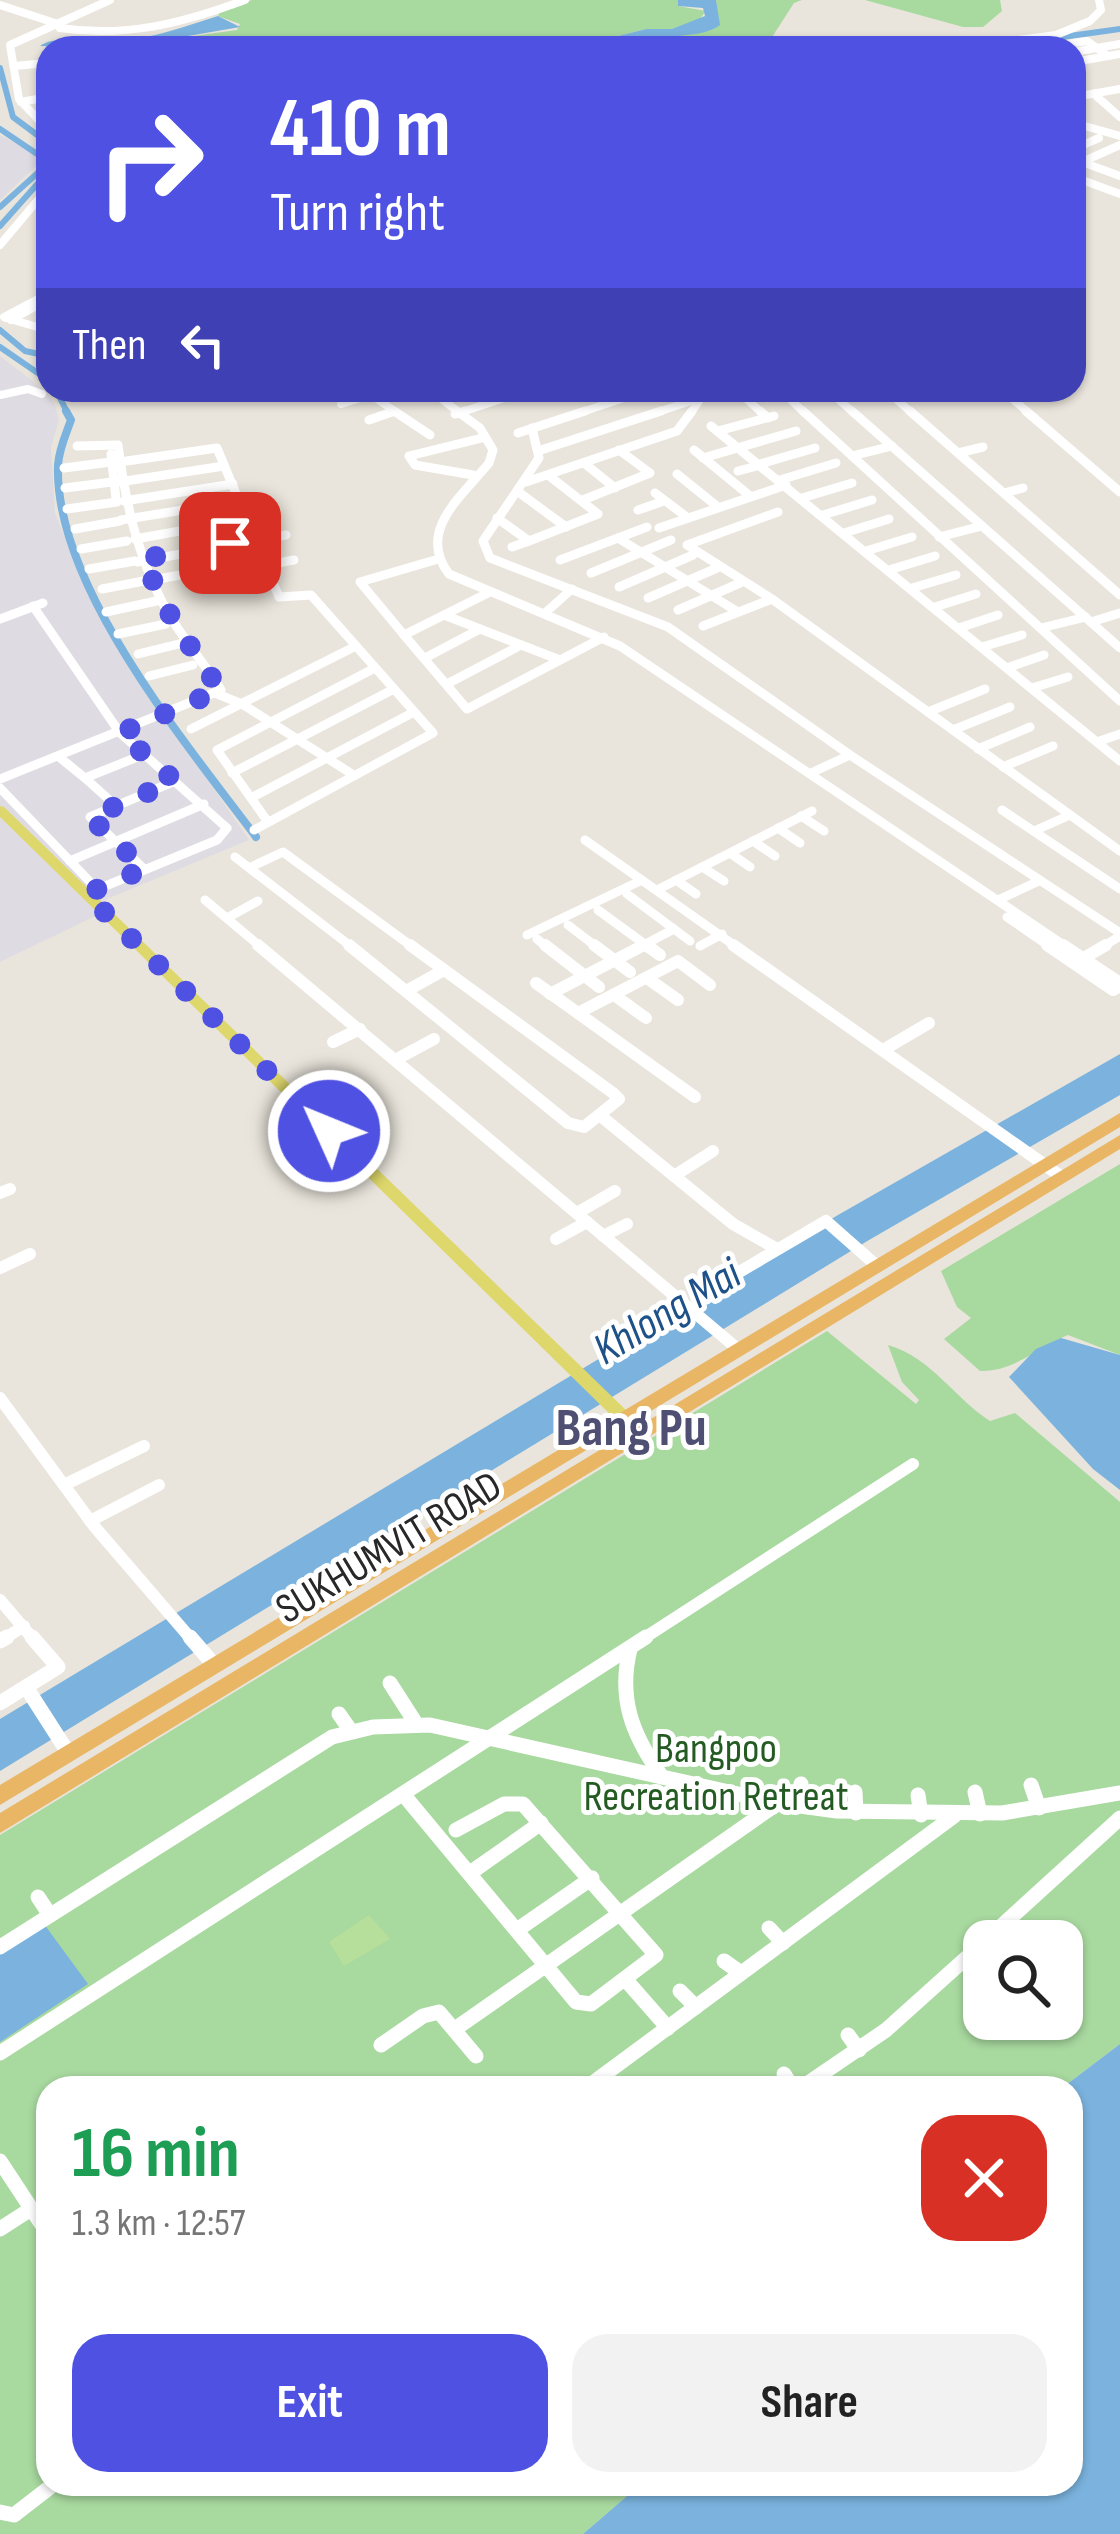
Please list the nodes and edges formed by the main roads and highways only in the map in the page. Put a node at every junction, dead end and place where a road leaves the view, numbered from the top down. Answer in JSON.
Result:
{"nodes":[{"id":1,"x":0,"y":810,"type":"edge"},
{"id":2,"x":1120,"y":1119,"type":"edge"},
{"id":3,"x":1120,"y":1141,"type":"edge"},
{"id":4,"x":1046,"y":1166,"type":"junction"},
{"id":5,"x":618,"y":1413,"type":"junction"},
{"id":6,"x":0,"y":1796,"type":"edge"},
{"id":7,"x":0,"y":1824,"type":"edge"}],
"edges":[{"from":1,"to":5,"type":"main road"},
{"from":2,"to":4,"type":"highway","name":"SUKHUMVIT ROAD"},
{"from":3,"to":4,"type":"highway","name":"SUKHUMVIT ROAD"},
{"from":4,"to":5,"type":"highway","name":"SUKHUMVIT ROAD"},
{"from":4,"to":7,"type":"highway","name":"SUKHUMVIT ROAD"},
{"from":5,"to":6,"type":"highway","name":"SUKHUMVIT ROAD"}]}
